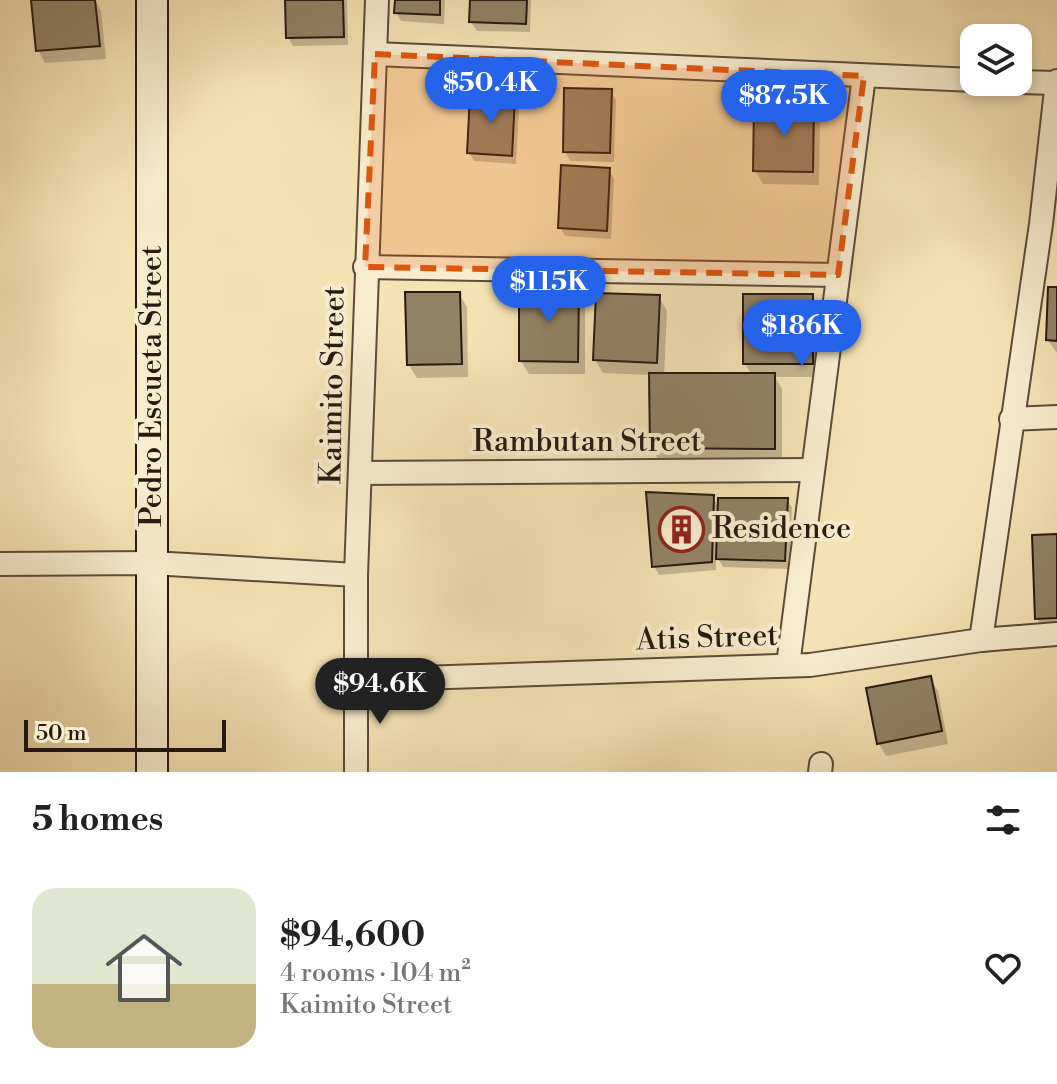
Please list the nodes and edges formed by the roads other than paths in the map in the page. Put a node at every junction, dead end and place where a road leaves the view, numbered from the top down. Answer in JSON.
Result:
{"nodes":[{"id":1,"x":152,"y":0,"type":"edge"},
{"id":2,"x":377,"y":0,"type":"edge"},
{"id":3,"x":375,"y":54,"type":"junction"},
{"id":4,"x":864,"y":76,"type":"junction"},
{"id":5,"x":960,"y":79,"type":"edge"},
{"id":6,"x":1032,"y":82,"type":"edge"},
{"id":7,"x":1057,"y":82,"type":"edge"},
{"id":8,"x":1049,"y":223,"type":"edge"},
{"id":9,"x":365,"y":267,"type":"junction"},
{"id":10,"x":838,"y":275,"type":"junction"},
{"id":11,"x":1057,"y":417,"type":"edge"},
{"id":12,"x":1011,"y":419,"type":"junction"},
{"id":13,"x":811,"y":470,"type":"junction"},
{"id":14,"x":362,"y":473,"type":"junction"},
{"id":15,"x":152,"y":563,"type":"junction"},
{"id":16,"x":0,"y":564,"type":"edge"},
{"id":17,"x":356,"y":575,"type":"junction"},
{"id":18,"x":1057,"y":634,"type":"edge"},
{"id":19,"x":981,"y":640,"type":"junction"},
{"id":20,"x":788,"y":665,"type":"junction"},
{"id":21,"x":358,"y":680,"type":"junction"},
{"id":22,"x":152,"y":772,"type":"edge"},
{"id":23,"x":356,"y":772,"type":"edge"}],
"edges":[{"from":1,"to":15,"type":"street","name":"Pedro Escueta Street"},
{"from":2,"to":3,"type":"street","name":"Kaimito Street"},
{"from":3,"to":4,"type":"street"},
{"from":3,"to":9,"type":"street","name":"Kaimito Street"},
{"from":4,"to":5,"type":"street"},
{"from":4,"to":10,"type":"street"},
{"from":6,"to":7,"type":"street"},
{"from":7,"to":8,"type":"street"},
{"from":8,"to":12,"type":"street"},
{"from":9,"to":10,"type":"street"},
{"from":9,"to":14,"type":"street","name":"Kaimito Street"},
{"from":10,"to":13,"type":"street"},
{"from":11,"to":12,"type":"street"},
{"from":12,"to":19,"type":"street"},
{"from":13,"to":14,"type":"street","name":"Rambutan Street"},
{"from":13,"to":20,"type":"street"},
{"from":14,"to":17,"type":"street","name":"Kaimito Street"},
{"from":15,"to":16,"type":"street"},
{"from":15,"to":17,"type":"street"},
{"from":15,"to":22,"type":"street","name":"Pedro Escueta Street"},
{"from":17,"to":21,"type":"street","name":"Kaimito Street"},
{"from":18,"to":19,"type":"street","name":"Atis Street"},
{"from":19,"to":20,"type":"street","name":"Atis Street"},
{"from":20,"to":21,"type":"street","name":"Atis Street"},
{"from":21,"to":23,"type":"street","name":"Kaimito Street"}]}
